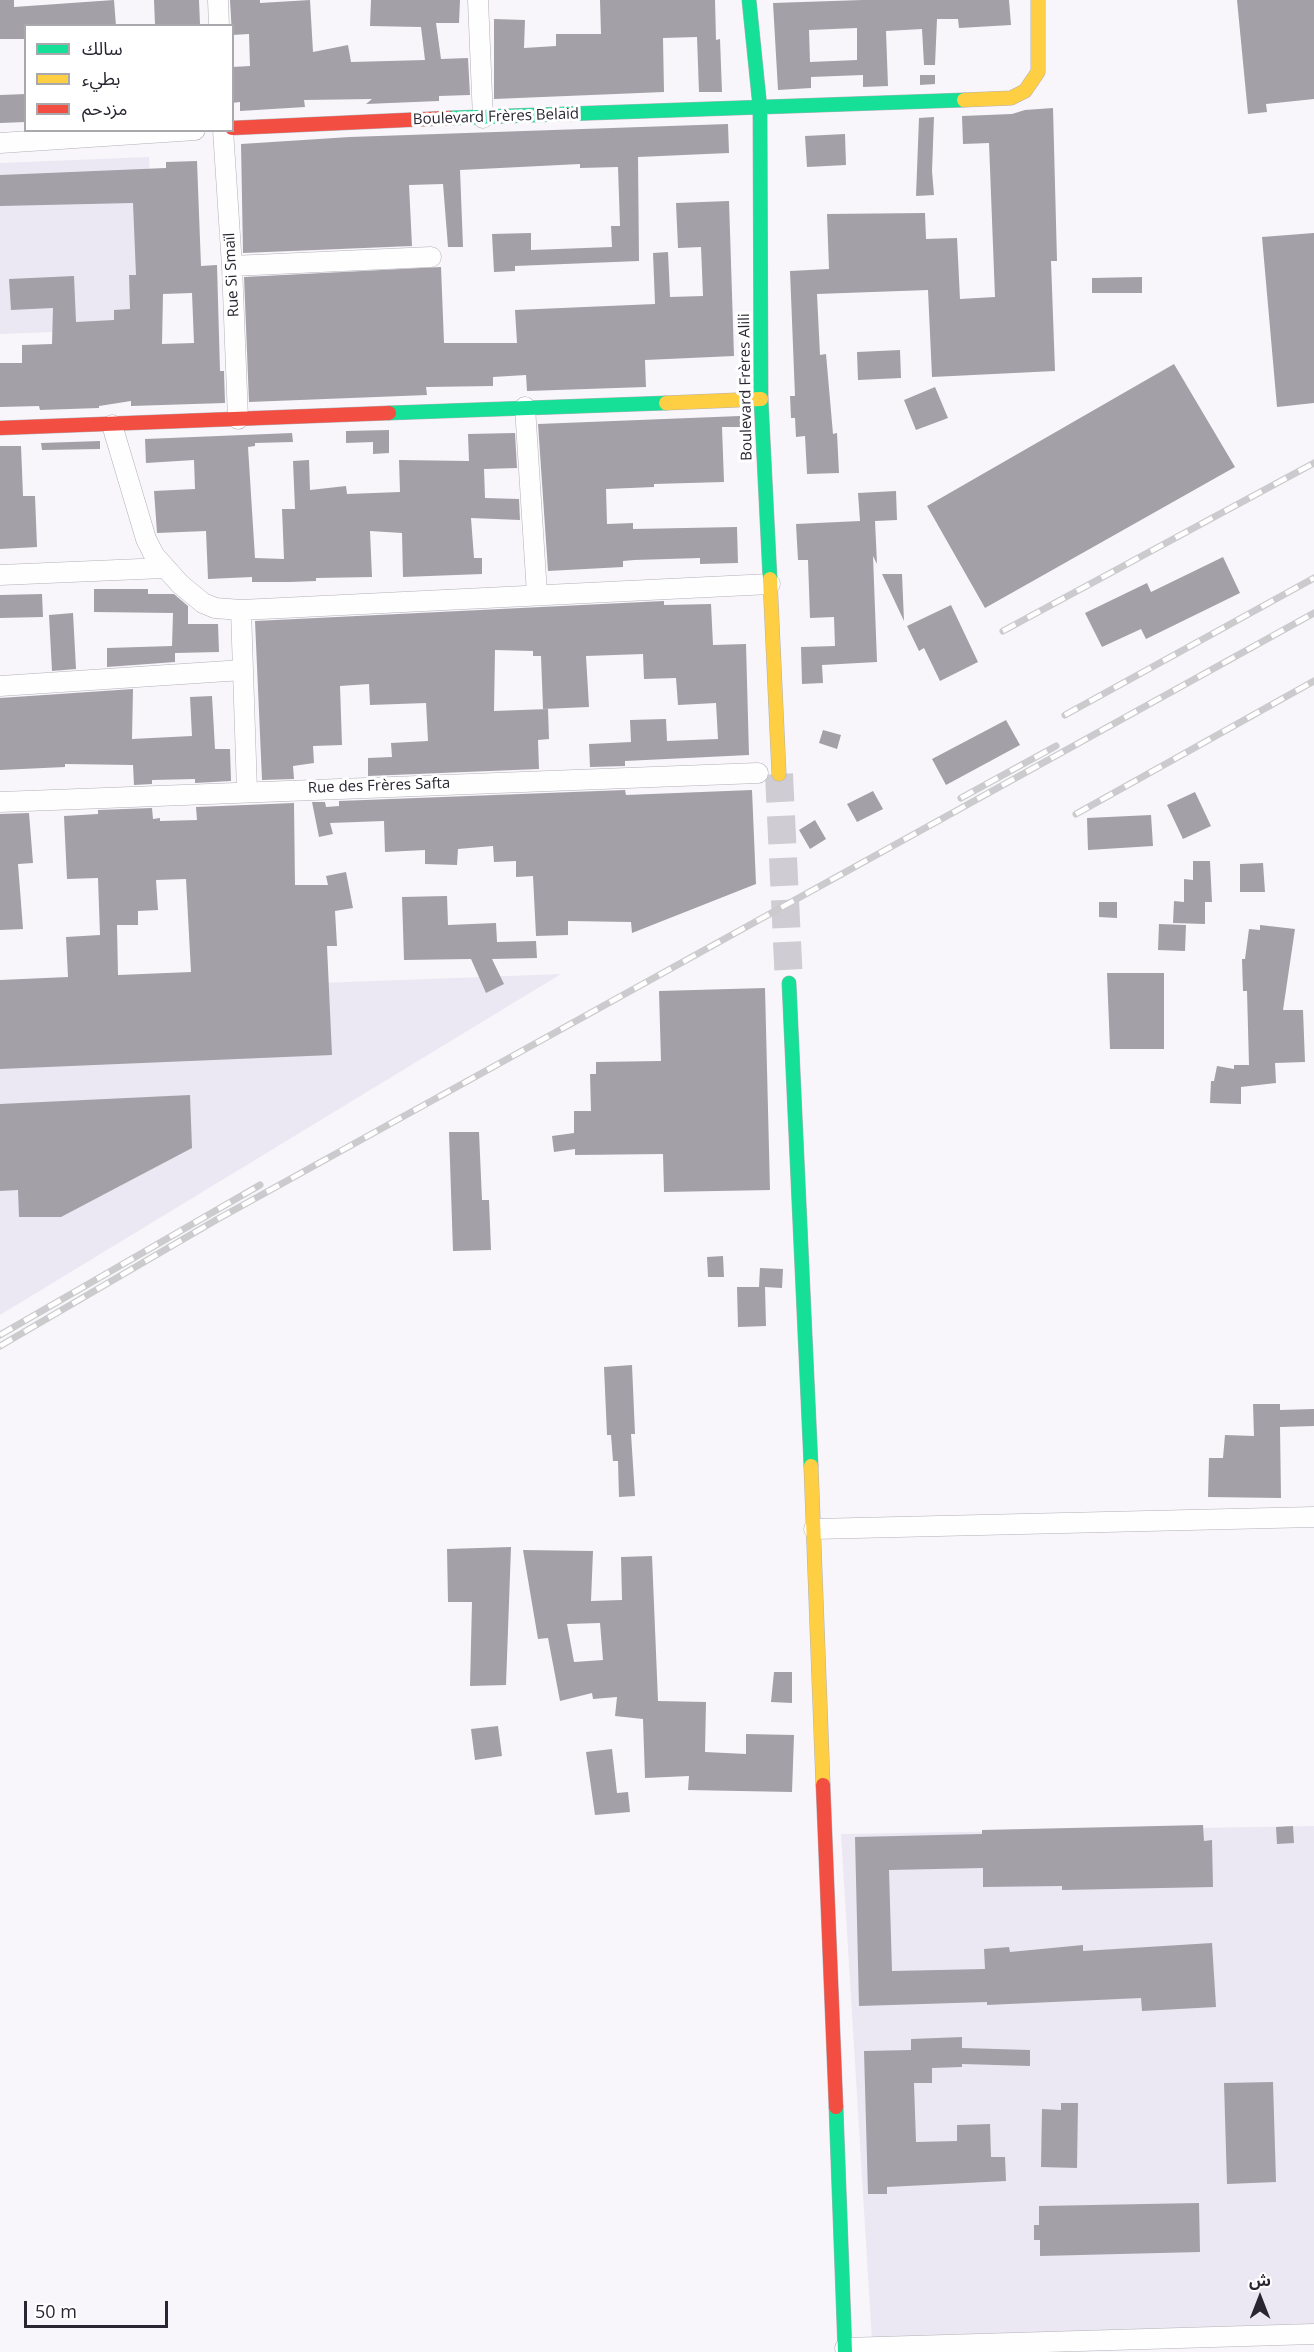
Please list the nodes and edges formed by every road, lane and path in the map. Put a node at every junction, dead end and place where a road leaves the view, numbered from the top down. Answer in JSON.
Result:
{"nodes":[{"id":1,"x":218,"y":0,"type":"edge"},
{"id":2,"x":478,"y":0,"type":"edge"},
{"id":3,"x":749,"y":0,"type":"edge"},
{"id":4,"x":1038,"y":0,"type":"edge"},
{"id":5,"x":219,"y":24,"type":"edge"},
{"id":6,"x":760,"y":108,"type":"junction"},
{"id":7,"x":483,"y":118,"type":"junction"},
{"id":8,"x":234,"y":128,"type":"edge"},
{"id":9,"x":165,"y":132,"type":"edge"},
{"id":10,"x":223,"y":132,"type":"edge"},
{"id":11,"x":0,"y":143,"type":"edge"},
{"id":12,"x":431,"y":257,"type":"dead end"},
{"id":13,"x":232,"y":266,"type":"junction"},
{"id":14,"x":761,"y":399,"type":"junction"},
{"id":15,"x":525,"y":407,"type":"junction"},
{"id":16,"x":238,"y":419,"type":"junction"},
{"id":17,"x":112,"y":425,"type":"junction"},
{"id":18,"x":0,"y":428,"type":"edge"},
{"id":19,"x":164,"y":568,"type":"junction"},
{"id":20,"x":0,"y":574,"type":"edge"},
{"id":21,"x":770,"y":584,"type":"junction"},
{"id":22,"x":537,"y":594,"type":"junction"},
{"id":23,"x":242,"y":610,"type":"junction"},
{"id":24,"x":243,"y":670,"type":"junction"},
{"id":25,"x":0,"y":686,"type":"edge"},
{"id":26,"x":758,"y":773,"type":"dead end"},
{"id":27,"x":779,"y":774,"type":"tunnel mouth"},
{"id":28,"x":247,"y":790,"type":"junction"},
{"id":29,"x":0,"y":802,"type":"edge"},
{"id":30,"x":789,"y":983,"type":"tunnel mouth"},
{"id":31,"x":1314,"y":1517,"type":"edge"},
{"id":32,"x":814,"y":1529,"type":"junction"},
{"id":33,"x":1314,"y":2334,"type":"edge"},
{"id":34,"x":845,"y":2350,"type":"edge"}],
"edges":[{"from":1,"to":5,"type":"street"},
{"from":2,"to":7,"type":"street"},
{"from":3,"to":6,"type":"main road","name":"Boulevard Frères Alili"},
{"from":4,"to":6,"type":"main road","name":"Boulevard Frères Belaid"},
{"from":6,"to":7,"type":"main road","name":"Boulevard Frères Belaid"},
{"from":6,"to":14,"type":"main road","name":"Boulevard Frères Alili"},
{"from":7,"to":8,"type":"main road","name":"Boulevard Frères Belaid"},
{"from":9,"to":11,"type":"street"},
{"from":10,"to":13,"type":"street","name":"Rue Si Smaïl"},
{"from":12,"to":13,"type":"street"},
{"from":13,"to":16,"type":"street","name":"Rue Si Smaïl"},
{"from":14,"to":15,"type":"main road"},
{"from":14,"to":21,"type":"main road","name":"Boulevard Frères Alili"},
{"from":15,"to":16,"type":"main road"},
{"from":15,"to":22,"type":"street"},
{"from":16,"to":17,"type":"main road"},
{"from":17,"to":18,"type":"main road"},
{"from":17,"to":19,"type":"street"},
{"from":19,"to":20,"type":"street"},
{"from":19,"to":23,"type":"street"},
{"from":21,"to":22,"type":"street"},
{"from":21,"to":27,"type":"main road","name":"Boulevard Frères Alili"},
{"from":22,"to":23,"type":"street"},
{"from":23,"to":24,"type":"street"},
{"from":24,"to":25,"type":"street"},
{"from":24,"to":28,"type":"street"},
{"from":26,"to":28,"type":"street","name":"Rue des Frères Safta"},
{"from":28,"to":29,"type":"street","name":"Rue des Frères Safta"},
{"from":30,"to":32,"type":"main road"},
{"from":31,"to":32,"type":"street"},
{"from":32,"to":34,"type":"main road"},
{"from":33,"to":34,"type":"street"}]}
